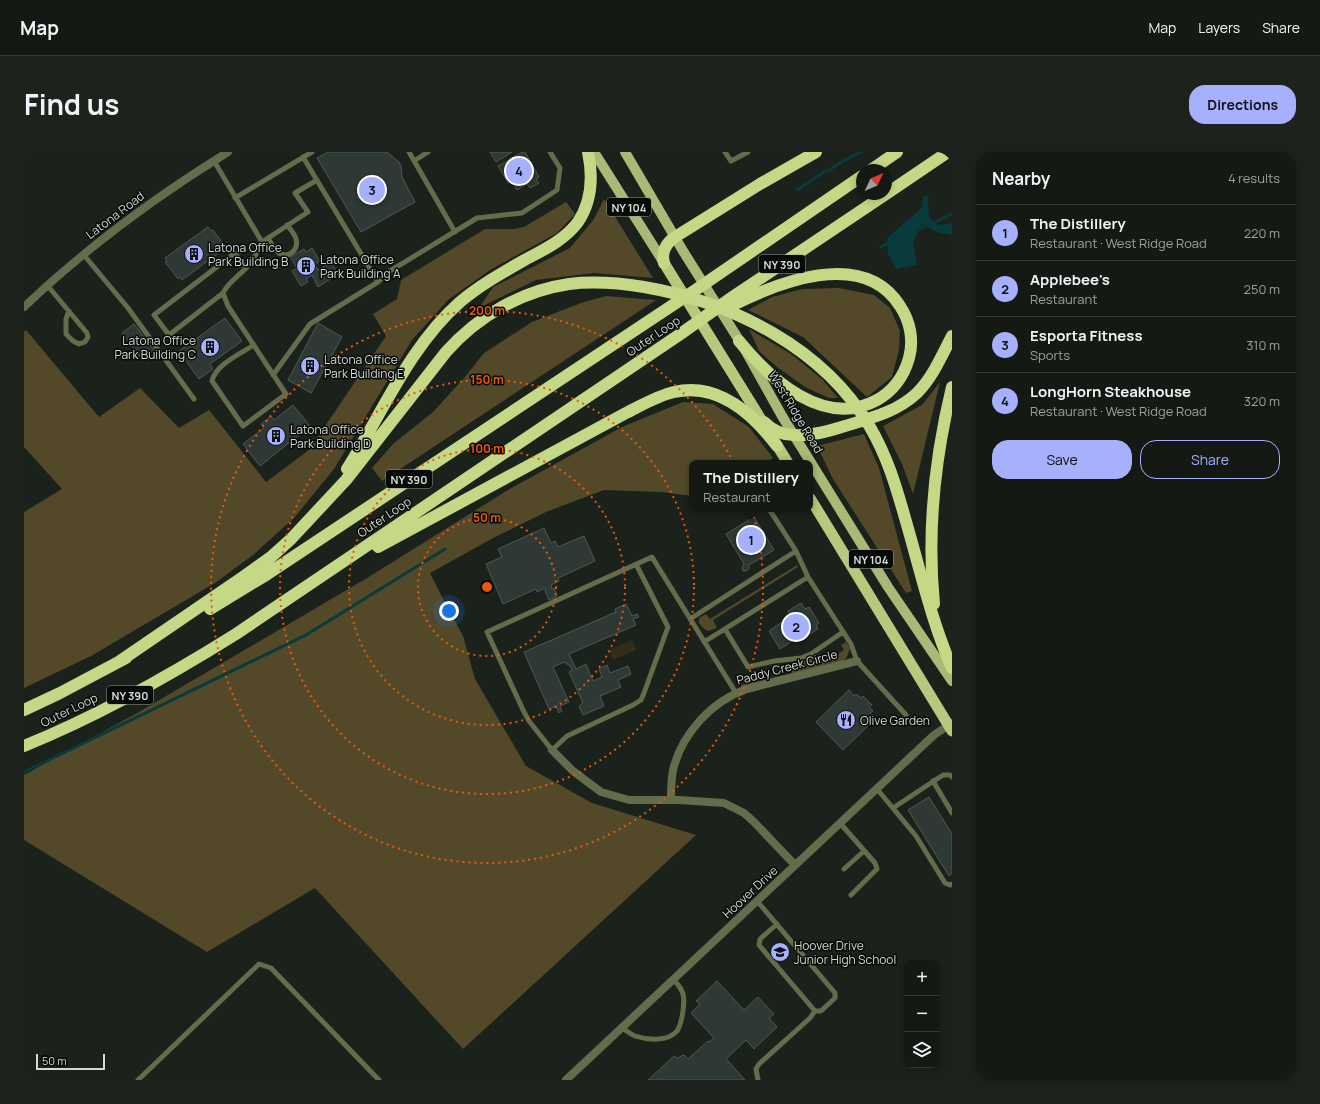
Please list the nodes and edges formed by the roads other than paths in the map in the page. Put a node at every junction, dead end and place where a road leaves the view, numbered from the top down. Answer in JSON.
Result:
{"nodes":[{"id":1,"x":228,"y":152,"type":"edge"},
{"id":2,"x":312,"y":152,"type":"edge"},
{"id":3,"x":409,"y":152,"type":"edge"},
{"id":4,"x":428,"y":152,"type":"edge"},
{"id":5,"x":550,"y":152,"type":"edge"},
{"id":6,"x":588,"y":152,"type":"edge"},
{"id":7,"x":594,"y":152,"type":"edge"},
{"id":8,"x":626,"y":152,"type":"edge"},
{"id":9,"x":725,"y":152,"type":"edge"},
{"id":10,"x":748,"y":152,"type":"edge"},
{"id":11,"x":816,"y":152,"type":"edge"},
{"id":12,"x":897,"y":152,"type":"edge"},
{"id":13,"x":948,"y":152,"type":"edge"},
{"id":14,"x":303,"y":158,"type":"junction"},
{"id":15,"x":414,"y":160,"type":"junction"},
{"id":16,"x":214,"y":161,"type":"junction"},
{"id":17,"x":880,"y":164,"type":"edge"},
{"id":18,"x":317,"y":180,"type":"junction"},
{"id":19,"x":856,"y":180,"type":"edge"},
{"id":20,"x":892,"y":190,"type":"edge"},
{"id":21,"x":235,"y":198,"type":"junction"},
{"id":22,"x":877,"y":200,"type":"edge"},
{"id":23,"x":287,"y":225,"type":"junction"},
{"id":24,"x":455,"y":232,"type":"junction"},
{"id":25,"x":675,"y":237,"type":"junction"},
{"id":26,"x":268,"y":238,"type":"junction"},
{"id":27,"x":262,"y":242,"type":"junction"},
{"id":28,"x":83,"y":254,"type":"junction"},
{"id":29,"x":664,"y":263,"type":"junction"},
{"id":30,"x":246,"y":268,"type":"junction"},
{"id":31,"x":378,"y":282,"type":"junction"},
{"id":32,"x":47,"y":285,"type":"junction"},
{"id":33,"x":223,"y":293,"type":"junction"},
{"id":34,"x":24,"y":307,"type":"edge"},
{"id":35,"x":69,"y":311,"type":"junction"},
{"id":36,"x":679,"y":335,"type":"junction"},
{"id":37,"x":952,"y":336,"type":"edge"},
{"id":38,"x":739,"y":341,"type":"junction"},
{"id":39,"x":254,"y":345,"type":"junction"},
{"id":40,"x":273,"y":375,"type":"junction"},
{"id":41,"x":952,"y":387,"type":"edge"},
{"id":42,"x":194,"y":399,"type":"dead end"},
{"id":43,"x":761,"y":420,"type":"junction"},
{"id":44,"x":794,"y":435,"type":"junction"},
{"id":45,"x":778,"y":446,"type":"junction"},
{"id":46,"x":786,"y":460,"type":"edge"},
{"id":47,"x":809,"y":460,"type":"edge"},
{"id":48,"x":813,"y":466,"type":"edge"},
{"id":49,"x":813,"y":503,"type":"edge"},
{"id":50,"x":771,"y":512,"type":"edge"},
{"id":51,"x":311,"y":518,"type":"junction"},
{"id":52,"x":796,"y":551,"type":"junction"},
{"id":53,"x":636,"y":564,"type":"junction"},
{"id":54,"x":808,"y":577,"type":"junction"},
{"id":55,"x":305,"y":588,"type":"junction"},
{"id":56,"x":690,"y":619,"type":"junction"},
{"id":57,"x":725,"y":629,"type":"junction"},
{"id":58,"x":843,"y":632,"type":"junction"},
{"id":59,"x":704,"y":642,"type":"junction"},
{"id":60,"x":942,"y":644,"type":"junction"},
{"id":61,"x":120,"y":661,"type":"junction"},
{"id":62,"x":857,"y":661,"type":"junction"},
{"id":63,"x":952,"y":668,"type":"edge"},
{"id":64,"x":952,"y":681,"type":"edge"},
{"id":65,"x":736,"y":693,"type":"junction"},
{"id":66,"x":24,"y":710,"type":"edge"},
{"id":67,"x":906,"y":715,"type":"dead end"},
{"id":68,"x":951,"y":726,"type":"edge"},
{"id":69,"x":24,"y":746,"type":"edge"},
{"id":70,"x":552,"y":750,"type":"junction"},
{"id":71,"x":952,"y":777,"type":"edge"},
{"id":72,"x":933,"y":782,"type":"junction"},
{"id":73,"x":877,"y":789,"type":"junction"},
{"id":74,"x":671,"y":800,"type":"junction"},
{"id":75,"x":893,"y":808,"type":"junction"},
{"id":76,"x":952,"y":813,"type":"edge"},
{"id":77,"x":840,"y":823,"type":"junction"},
{"id":78,"x":864,"y":851,"type":"junction"},
{"id":79,"x":795,"y":865,"type":"junction"},
{"id":80,"x":844,"y":869,"type":"dead end"},
{"id":81,"x":952,"y":884,"type":"edge"},
{"id":82,"x":851,"y":895,"type":"dead end"},
{"id":83,"x":758,"y":901,"type":"junction"},
{"id":84,"x":777,"y":924,"type":"junction"},
{"id":85,"x":674,"y":980,"type":"junction"},
{"id":86,"x":815,"y":1011,"type":"junction"},
{"id":87,"x":622,"y":1028,"type":"junction"},
{"id":88,"x":138,"y":1080,"type":"edge"},
{"id":89,"x":379,"y":1080,"type":"edge"},
{"id":90,"x":566,"y":1080,"type":"edge"},
{"id":91,"x":758,"y":1080,"type":"edge"}],
"edges":[{"from":1,"to":16,"type":"street","name":"Latona Road"},
{"from":2,"to":14,"type":"lane"},
{"from":3,"to":15,"type":"lane"},
{"from":4,"to":15,"type":"lane"},
{"from":5,"to":24,"type":"lane"},
{"from":6,"to":51,"type":"highway"},
{"from":7,"to":29,"type":"main road","number":"NY 104"},
{"from":8,"to":25,"type":"main road","name":"West Ridge Road","number":"NY 104"},
{"from":9,"to":10,"type":"lane"},
{"from":11,"to":25,"type":"highway"},
{"from":12,"to":17,"type":"highway"},
{"from":13,"to":20,"type":"highway","name":"Outer Loop","number":"NY 390"},
{"from":14,"to":18,"type":"lane"},
{"from":14,"to":21,"type":"lane"},
{"from":15,"to":24,"type":"lane"},
{"from":16,"to":21,"type":"lane"},
{"from":16,"to":28,"type":"street","name":"Latona Road"},
{"from":18,"to":23,"type":"lane"},
{"from":18,"to":31,"type":"lane"},
{"from":19,"to":61,"type":"highway","name":"Outer Loop","number":"NY 390"},
{"from":21,"to":27,"type":"lane"},
{"from":22,"to":36,"type":"highway","name":"Outer Loop","number":"NY 390"},
{"from":23,"to":26,"type":"lane"},
{"from":23,"to":26,"type":"lane"},
{"from":24,"to":31,"type":"lane"},
{"from":25,"to":29,"type":"highway"},
{"from":25,"to":38,"type":"main road","name":"West Ridge Road","number":"NY 104"},
{"from":26,"to":27,"type":"lane"},
{"from":27,"to":30,"type":"lane"},
{"from":28,"to":32,"type":"street","name":"Latona Road"},
{"from":28,"to":42,"type":"lane"},
{"from":29,"to":43,"type":"highway","number":"NY 104"},
{"from":30,"to":33,"type":"lane"},
{"from":30,"to":33,"type":"lane"},
{"from":31,"to":40,"type":"lane"},
{"from":32,"to":34,"type":"street","name":"Latona Road"},
{"from":32,"to":35,"type":"lane"},
{"from":33,"to":39,"type":"lane"},
{"from":35,"to":35,"type":"lane"},
{"from":36,"to":38,"type":"highway"},
{"from":36,"to":55,"type":"highway","name":"Outer Loop","number":"NY 390"},
{"from":37,"to":44,"type":"highway"},
{"from":38,"to":44,"type":"main road","name":"West Ridge Road","number":"NY 104"},
{"from":39,"to":40,"type":"lane"},
{"from":39,"to":40,"type":"lane"},
{"from":41,"to":60,"type":"highway"},
{"from":43,"to":44,"type":"highway"},
{"from":43,"to":45,"type":"highway","number":"NY 104"},
{"from":44,"to":47,"type":"main road","name":"West Ridge Road","number":"NY 104"},
{"from":45,"to":46,"type":"highway","number":"NY 104"},
{"from":45,"to":55,"type":"highway"},
{"from":48,"to":64,"type":"main road","name":"West Ridge Road","number":"NY 104"},
{"from":49,"to":68,"type":"highway","number":"NY 104"},
{"from":50,"to":52,"type":"lane"},
{"from":51,"to":60,"type":"highway"},
{"from":51,"to":61,"type":"highway"},
{"from":52,"to":54,"type":"lane"},
{"from":52,"to":56,"type":"lane"},
{"from":53,"to":56,"type":"lane"},
{"from":53,"to":70,"type":"lane"},
{"from":53,"to":70,"type":"lane"},
{"from":54,"to":57,"type":"lane"},
{"from":54,"to":58,"type":"lane"},
{"from":55,"to":69,"type":"highway","name":"Outer Loop","number":"NY 390"},
{"from":56,"to":59,"type":"lane"},
{"from":57,"to":58,"type":"lane"},
{"from":57,"to":59,"type":"lane"},
{"from":58,"to":62,"type":"lane"},
{"from":59,"to":65,"type":"lane"},
{"from":60,"to":63,"type":"highway"},
{"from":61,"to":66,"type":"highway","name":"Outer Loop","number":"NY 390"},
{"from":62,"to":65,"type":"street","name":"Paddy Creek Circle"},
{"from":62,"to":67,"type":"lane"},
{"from":65,"to":74,"type":"street","name":"Paddy Creek Circle"},
{"from":68,"to":73,"type":"street","name":"Hoover Drive"},
{"from":70,"to":74,"type":"street"},
{"from":71,"to":72,"type":"lane"},
{"from":72,"to":75,"type":"lane"},
{"from":72,"to":76,"type":"lane"},
{"from":73,"to":75,"type":"lane"},
{"from":73,"to":77,"type":"street","name":"Hoover Drive"},
{"from":74,"to":79,"type":"street"},
{"from":75,"to":81,"type":"lane"},
{"from":77,"to":78,"type":"lane"},
{"from":77,"to":79,"type":"street","name":"Hoover Drive"},
{"from":78,"to":80,"type":"lane"},
{"from":78,"to":82,"type":"lane"},
{"from":79,"to":83,"type":"street","name":"Hoover Drive"},
{"from":83,"to":84,"type":"lane"},
{"from":83,"to":85,"type":"street","name":"Hoover Drive"},
{"from":84,"to":86,"type":"lane"},
{"from":84,"to":86,"type":"lane"},
{"from":85,"to":87,"type":"street","name":"Hoover Drive"},
{"from":85,"to":87,"type":"lane"},
{"from":86,"to":91,"type":"lane"},
{"from":87,"to":90,"type":"street","name":"Hoover Drive"},
{"from":88,"to":89,"type":"lane"}]}
